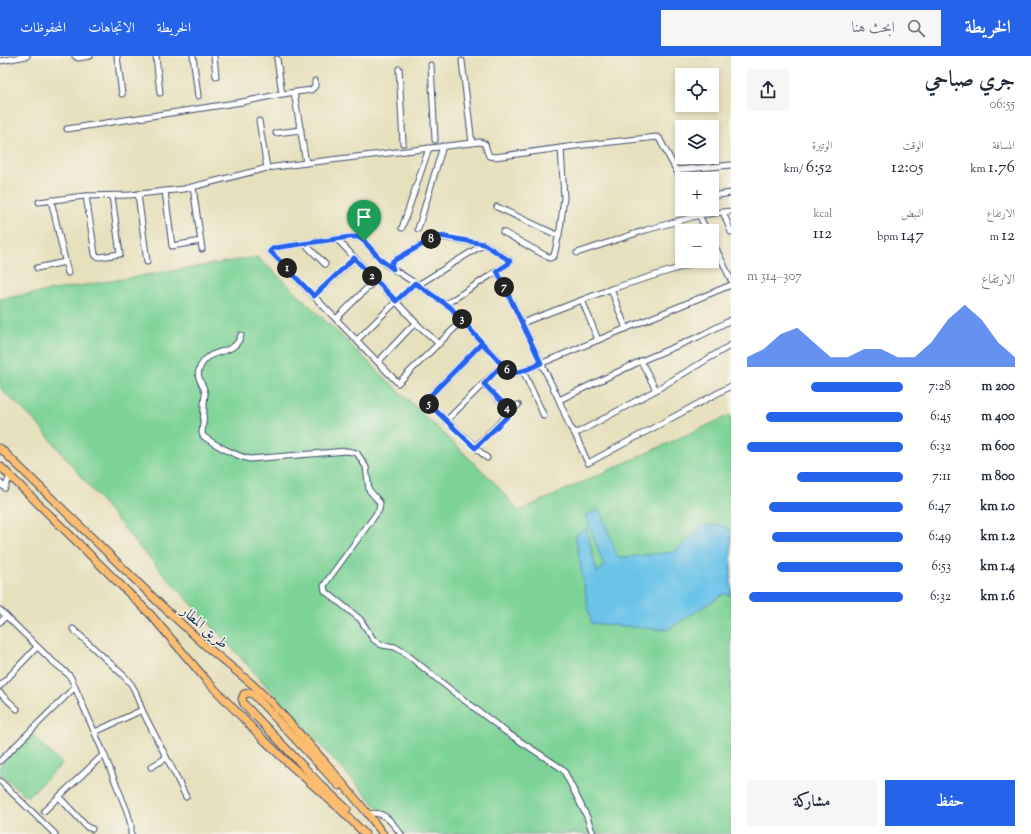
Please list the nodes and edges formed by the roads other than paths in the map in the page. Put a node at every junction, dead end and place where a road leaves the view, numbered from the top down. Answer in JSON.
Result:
{"nodes":[{"id":1,"x":27,"y":56,"type":"edge"},
{"id":2,"x":75,"y":56,"type":"edge"},
{"id":3,"x":90,"y":56,"type":"edge"},
{"id":4,"x":117,"y":56,"type":"edge"},
{"id":5,"x":156,"y":56,"type":"edge"},
{"id":6,"x":193,"y":56,"type":"edge"},
{"id":7,"x":214,"y":56,"type":"edge"},
{"id":8,"x":277,"y":59,"type":"dead end"},
{"id":9,"x":0,"y":60,"type":"edge"},
{"id":10,"x":462,"y":61,"type":"dead end"},
{"id":11,"x":431,"y":65,"type":"dead end"},
{"id":12,"x":399,"y":69,"type":"dead end"},
{"id":13,"x":216,"y":76,"type":"dead end"},
{"id":14,"x":315,"y":81,"type":"dead end"},
{"id":15,"x":294,"y":92,"type":"junction"},
{"id":16,"x":160,"y":93,"type":"dead end"},
{"id":17,"x":122,"y":94,"type":"dead end"},
{"id":18,"x":282,"y":94,"type":"junction"},
{"id":19,"x":198,"y":96,"type":"dead end"},
{"id":20,"x":259,"y":121,"type":"dead end"},
{"id":21,"x":67,"y":129,"type":"dead end"},
{"id":22,"x":300,"y":130,"type":"junction"},
{"id":23,"x":276,"y":134,"type":"dead end"},
{"id":24,"x":435,"y":140,"type":"dead end"},
{"id":25,"x":403,"y":143,"type":"dead end"},
{"id":26,"x":472,"y":143,"type":"junction"},
{"id":27,"x":443,"y":146,"type":"junction"},
{"id":28,"x":429,"y":148,"type":"junction"},
{"id":29,"x":561,"y":148,"type":"junction"},
{"id":30,"x":306,"y":163,"type":"junction"},
{"id":31,"x":731,"y":165,"type":"edge"},
{"id":32,"x":267,"y":168,"type":"junction"},
{"id":33,"x":676,"y":170,"type":"joint"},
{"id":34,"x":193,"y":187,"type":"junction"},
{"id":35,"x":165,"y":191,"type":"junction"},
{"id":36,"x":138,"y":194,"type":"junction"},
{"id":37,"x":731,"y":194,"type":"edge"},
{"id":38,"x":719,"y":195,"type":"edge"},
{"id":39,"x":86,"y":196,"type":"junction"},
{"id":40,"x":112,"y":196,"type":"junction"},
{"id":41,"x":51,"y":200,"type":"junction"},
{"id":42,"x":38,"y":202,"type":"dead end"},
{"id":43,"x":498,"y":207,"type":"dead end"},
{"id":44,"x":731,"y":211,"type":"edge"},
{"id":45,"x":723,"y":212,"type":"junction"},
{"id":46,"x":719,"y":213,"type":"edge"},
{"id":47,"x":696,"y":216,"type":"edge"},
{"id":48,"x":402,"y":228,"type":"dead end"},
{"id":49,"x":418,"y":229,"type":"dead end"},
{"id":50,"x":503,"y":232,"type":"dead end"},
{"id":51,"x":731,"y":232,"type":"edge"},
{"id":52,"x":559,"y":236,"type":"junction"},
{"id":53,"x":337,"y":239,"type":"junction"},
{"id":54,"x":201,"y":242,"type":"junction"},
{"id":55,"x":305,"y":244,"type":"junction"},
{"id":56,"x":484,"y":244,"type":"junction"},
{"id":57,"x":202,"y":249,"type":"dead end"},
{"id":58,"x":577,"y":253,"type":"dead end"},
{"id":59,"x":719,"y":255,"type":"edge"},
{"id":60,"x":354,"y":258,"type":"junction"},
{"id":61,"x":65,"y":262,"type":"junction"},
{"id":62,"x":148,"y":262,"type":"dead end"},
{"id":63,"x":325,"y":264,"type":"dead end"},
{"id":64,"x":38,"y":268,"type":"dead end"},
{"id":65,"x":678,"y":268,"type":"edge"},
{"id":66,"x":393,"y":269,"type":"junction"},
{"id":67,"x":497,"y":271,"type":"junction"},
{"id":68,"x":68,"y":273,"type":"dead end"},
{"id":69,"x":375,"y":280,"type":"junction"},
{"id":70,"x":731,"y":280,"type":"edge"},
{"id":71,"x":416,"y":284,"type":"junction"},
{"id":72,"x":731,"y":285,"type":"edge"},
{"id":73,"x":611,"y":289,"type":"junction"},
{"id":74,"x":314,"y":296,"type":"junction"},
{"id":75,"x":582,"y":300,"type":"junction"},
{"id":76,"x":396,"y":301,"type":"junction"},
{"id":77,"x":446,"y":304,"type":"junction"},
{"id":78,"x":336,"y":319,"type":"junction"},
{"id":79,"x":463,"y":320,"type":"junction"},
{"id":80,"x":731,"y":320,"type":"edge"},
{"id":81,"x":522,"y":322,"type":"junction"},
{"id":82,"x":418,"y":325,"type":"junction"},
{"id":83,"x":626,"y":329,"type":"junction"},
{"id":84,"x":241,"y":335,"type":"dead end"},
{"id":85,"x":357,"y":340,"type":"junction"},
{"id":86,"x":598,"y":340,"type":"junction"},
{"id":87,"x":482,"y":343,"type":"junction"},
{"id":88,"x":439,"y":344,"type":"junction"},
{"id":89,"x":731,"y":345,"type":"edge"},
{"id":90,"x":641,"y":361,"type":"junction"},
{"id":91,"x":378,"y":362,"type":"junction"},
{"id":92,"x":541,"y":363,"type":"junction"},
{"id":93,"x":502,"y":365,"type":"junction"},
{"id":94,"x":523,"y":371,"type":"junction"},
{"id":95,"x":484,"y":384,"type":"junction"},
{"id":96,"x":731,"y":386,"type":"edge"},
{"id":97,"x":656,"y":390,"type":"junction"},
{"id":98,"x":558,"y":400,"type":"junction"},
{"id":99,"x":518,"y":405,"type":"dead end"},
{"id":100,"x":512,"y":412,"type":"junction"},
{"id":101,"x":544,"y":416,"type":"dead end"},
{"id":102,"x":446,"y":421,"type":"junction"},
{"id":103,"x":574,"y":432,"type":"junction"},
{"id":104,"x":0,"y":448,"type":"edge"},
{"id":105,"x":475,"y":448,"type":"junction"},
{"id":106,"x":487,"y":458,"type":"dead end"},
{"id":107,"x":0,"y":466,"type":"edge"},
{"id":108,"x":10,"y":476,"type":"junction"},
{"id":109,"x":0,"y":483,"type":"edge"},
{"id":110,"x":0,"y":610,"type":"edge"},
{"id":111,"x":6,"y":616,"type":"junction"},
{"id":112,"x":0,"y":622,"type":"edge"},
{"id":113,"x":73,"y":628,"type":"dead end"},
{"id":114,"x":37,"y":647,"type":"junction"},
{"id":115,"x":0,"y":686,"type":"edge"},
{"id":116,"x":75,"y":687,"type":"junction"},
{"id":117,"x":0,"y":693,"type":"edge"},
{"id":118,"x":17,"y":709,"type":"dead end"},
{"id":119,"x":142,"y":710,"type":"junction"},
{"id":120,"x":95,"y":732,"type":"junction"},
{"id":121,"x":104,"y":754,"type":"junction"},
{"id":122,"x":166,"y":758,"type":"junction"},
{"id":123,"x":0,"y":761,"type":"edge"},
{"id":124,"x":151,"y":768,"type":"dead end"},
{"id":125,"x":0,"y":782,"type":"edge"},
{"id":126,"x":59,"y":797,"type":"junction"},
{"id":127,"x":186,"y":797,"type":"dead end"},
{"id":128,"x":44,"y":812,"type":"dead end"},
{"id":129,"x":368,"y":814,"type":"junction"},
{"id":130,"x":92,"y":829,"type":"dead end"},
{"id":131,"x":55,"y":834,"type":"edge"},
{"id":132,"x":131,"y":834,"type":"edge"},
{"id":133,"x":365,"y":834,"type":"edge"},
{"id":134,"x":368,"y":834,"type":"edge"},
{"id":135,"x":383,"y":834,"type":"edge"},
{"id":136,"x":401,"y":834,"type":"edge"},
{"id":137,"x":592,"y":834,"type":"edge"}],
"edges":[{"from":1,"to":9,"type":"street"},
{"from":2,"to":3,"type":"street"},
{"from":4,"to":17,"type":"street"},
{"from":5,"to":16,"type":"street"},
{"from":6,"to":19,"type":"street"},
{"from":7,"to":13,"type":"street"},
{"from":8,"to":18,"type":"street"},
{"from":10,"to":26,"type":"street"},
{"from":11,"to":24,"type":"street"},
{"from":12,"to":25,"type":"street"},
{"from":14,"to":15,"type":"street"},
{"from":15,"to":18,"type":"street"},
{"from":15,"to":22,"type":"street"},
{"from":18,"to":21,"type":"street"},
{"from":20,"to":32,"type":"street"},
{"from":22,"to":23,"type":"street"},
{"from":22,"to":30,"type":"street"},
{"from":26,"to":27,"type":"street"},
{"from":26,"to":29,"type":"street"},
{"from":27,"to":28,"type":"street"},
{"from":27,"to":49,"type":"street"},
{"from":28,"to":30,"type":"street"},
{"from":28,"to":48,"type":"street"},
{"from":29,"to":33,"type":"street"},
{"from":29,"to":52,"type":"street"},
{"from":30,"to":32,"type":"street"},
{"from":31,"to":33,"type":"street"},
{"from":32,"to":34,"type":"street"},
{"from":34,"to":35,"type":"street"},
{"from":34,"to":54,"type":"street"},
{"from":35,"to":36,"type":"street"},
{"from":35,"to":54,"type":"street"},
{"from":36,"to":40,"type":"street"},
{"from":36,"to":62,"type":"street"},
{"from":37,"to":38,"type":"street"},
{"from":39,"to":40,"type":"street"},
{"from":39,"to":40,"type":"street"},
{"from":39,"to":41,"type":"street"},
{"from":41,"to":42,"type":"street"},
{"from":41,"to":61,"type":"street"},
{"from":43,"to":52,"type":"street"},
{"from":44,"to":45,"type":"street"},
{"from":45,"to":46,"type":"street"},
{"from":45,"to":51,"type":"street"},
{"from":47,"to":58,"type":"street"},
{"from":50,"to":52,"type":"street"},
{"from":53,"to":55,"type":"street"},
{"from":53,"to":60,"type":"street"},
{"from":53,"to":66,"type":"street"},
{"from":54,"to":57,"type":"street"},
{"from":55,"to":63,"type":"street"},
{"from":55,"to":74,"type":"street"},
{"from":56,"to":66,"type":"street"},
{"from":56,"to":67,"type":"street"},
{"from":56,"to":71,"type":"street"},
{"from":59,"to":70,"type":"street"},
{"from":60,"to":69,"type":"street"},
{"from":60,"to":74,"type":"street"},
{"from":61,"to":64,"type":"street"},
{"from":61,"to":68,"type":"street"},
{"from":65,"to":73,"type":"street"},
{"from":66,"to":71,"type":"street"},
{"from":67,"to":77,"type":"street"},
{"from":67,"to":81,"type":"street"},
{"from":69,"to":76,"type":"street"},
{"from":69,"to":78,"type":"street"},
{"from":71,"to":76,"type":"street"},
{"from":71,"to":77,"type":"street"},
{"from":72,"to":83,"type":"street"},
{"from":73,"to":75,"type":"street"},
{"from":73,"to":83,"type":"street"},
{"from":74,"to":78,"type":"street"},
{"from":75,"to":81,"type":"street"},
{"from":75,"to":86,"type":"street"},
{"from":76,"to":82,"type":"street"},
{"from":76,"to":85,"type":"street"},
{"from":77,"to":79,"type":"street"},
{"from":78,"to":85,"type":"street"},
{"from":79,"to":87,"type":"street"},
{"from":79,"to":88,"type":"street"},
{"from":80,"to":90,"type":"street"},
{"from":81,"to":92,"type":"street"},
{"from":82,"to":88,"type":"street"},
{"from":82,"to":91,"type":"street"},
{"from":83,"to":86,"type":"street"},
{"from":84,"to":137,"type":"street"},
{"from":85,"to":91,"type":"street"},
{"from":86,"to":92,"type":"street"},
{"from":87,"to":93,"type":"street"},
{"from":87,"to":102,"type":"street"},
{"from":88,"to":91,"type":"street"},
{"from":89,"to":97,"type":"street"},
{"from":90,"to":97,"type":"street"},
{"from":90,"to":98,"type":"street"},
{"from":92,"to":94,"type":"street"},
{"from":92,"to":98,"type":"street"},
{"from":93,"to":94,"type":"street"},
{"from":93,"to":95,"type":"street"},
{"from":94,"to":101,"type":"street"},
{"from":95,"to":100,"type":"street"},
{"from":95,"to":102,"type":"street"},
{"from":96,"to":103,"type":"street"},
{"from":97,"to":103,"type":"street"},
{"from":98,"to":103,"type":"street"},
{"from":99,"to":100,"type":"street"},
{"from":100,"to":105,"type":"street"},
{"from":102,"to":105,"type":"street"},
{"from":104,"to":129,"type":"highway","name":"طريق المطار"},
{"from":105,"to":106,"type":"street"},
{"from":107,"to":108,"type":"highway","name":"طريق المطار"},
{"from":108,"to":109,"type":"street"},
{"from":108,"to":133,"type":"highway","name":"طريق المطار"},
{"from":110,"to":111,"type":"street"},
{"from":111,"to":112,"type":"street"},
{"from":111,"to":114,"type":"street"},
{"from":113,"to":119,"type":"street"},
{"from":114,"to":115,"type":"street"},
{"from":114,"to":116,"type":"street"},
{"from":116,"to":120,"type":"street"},
{"from":116,"to":123,"type":"street"},
{"from":117,"to":118,"type":"street"},
{"from":119,"to":120,"type":"street"},
{"from":119,"to":122,"type":"street"},
{"from":120,"to":121,"type":"street"},
{"from":121,"to":126,"type":"street"},
{"from":121,"to":132,"type":"street"},
{"from":122,"to":124,"type":"street"},
{"from":122,"to":127,"type":"street"},
{"from":125,"to":131,"type":"street"},
{"from":126,"to":128,"type":"street"},
{"from":126,"to":130,"type":"street"},
{"from":129,"to":135,"type":"highway","name":"طريق المطار"},
{"from":129,"to":136,"type":"street"},
{"from":134,"to":135,"type":"highway"}]}
